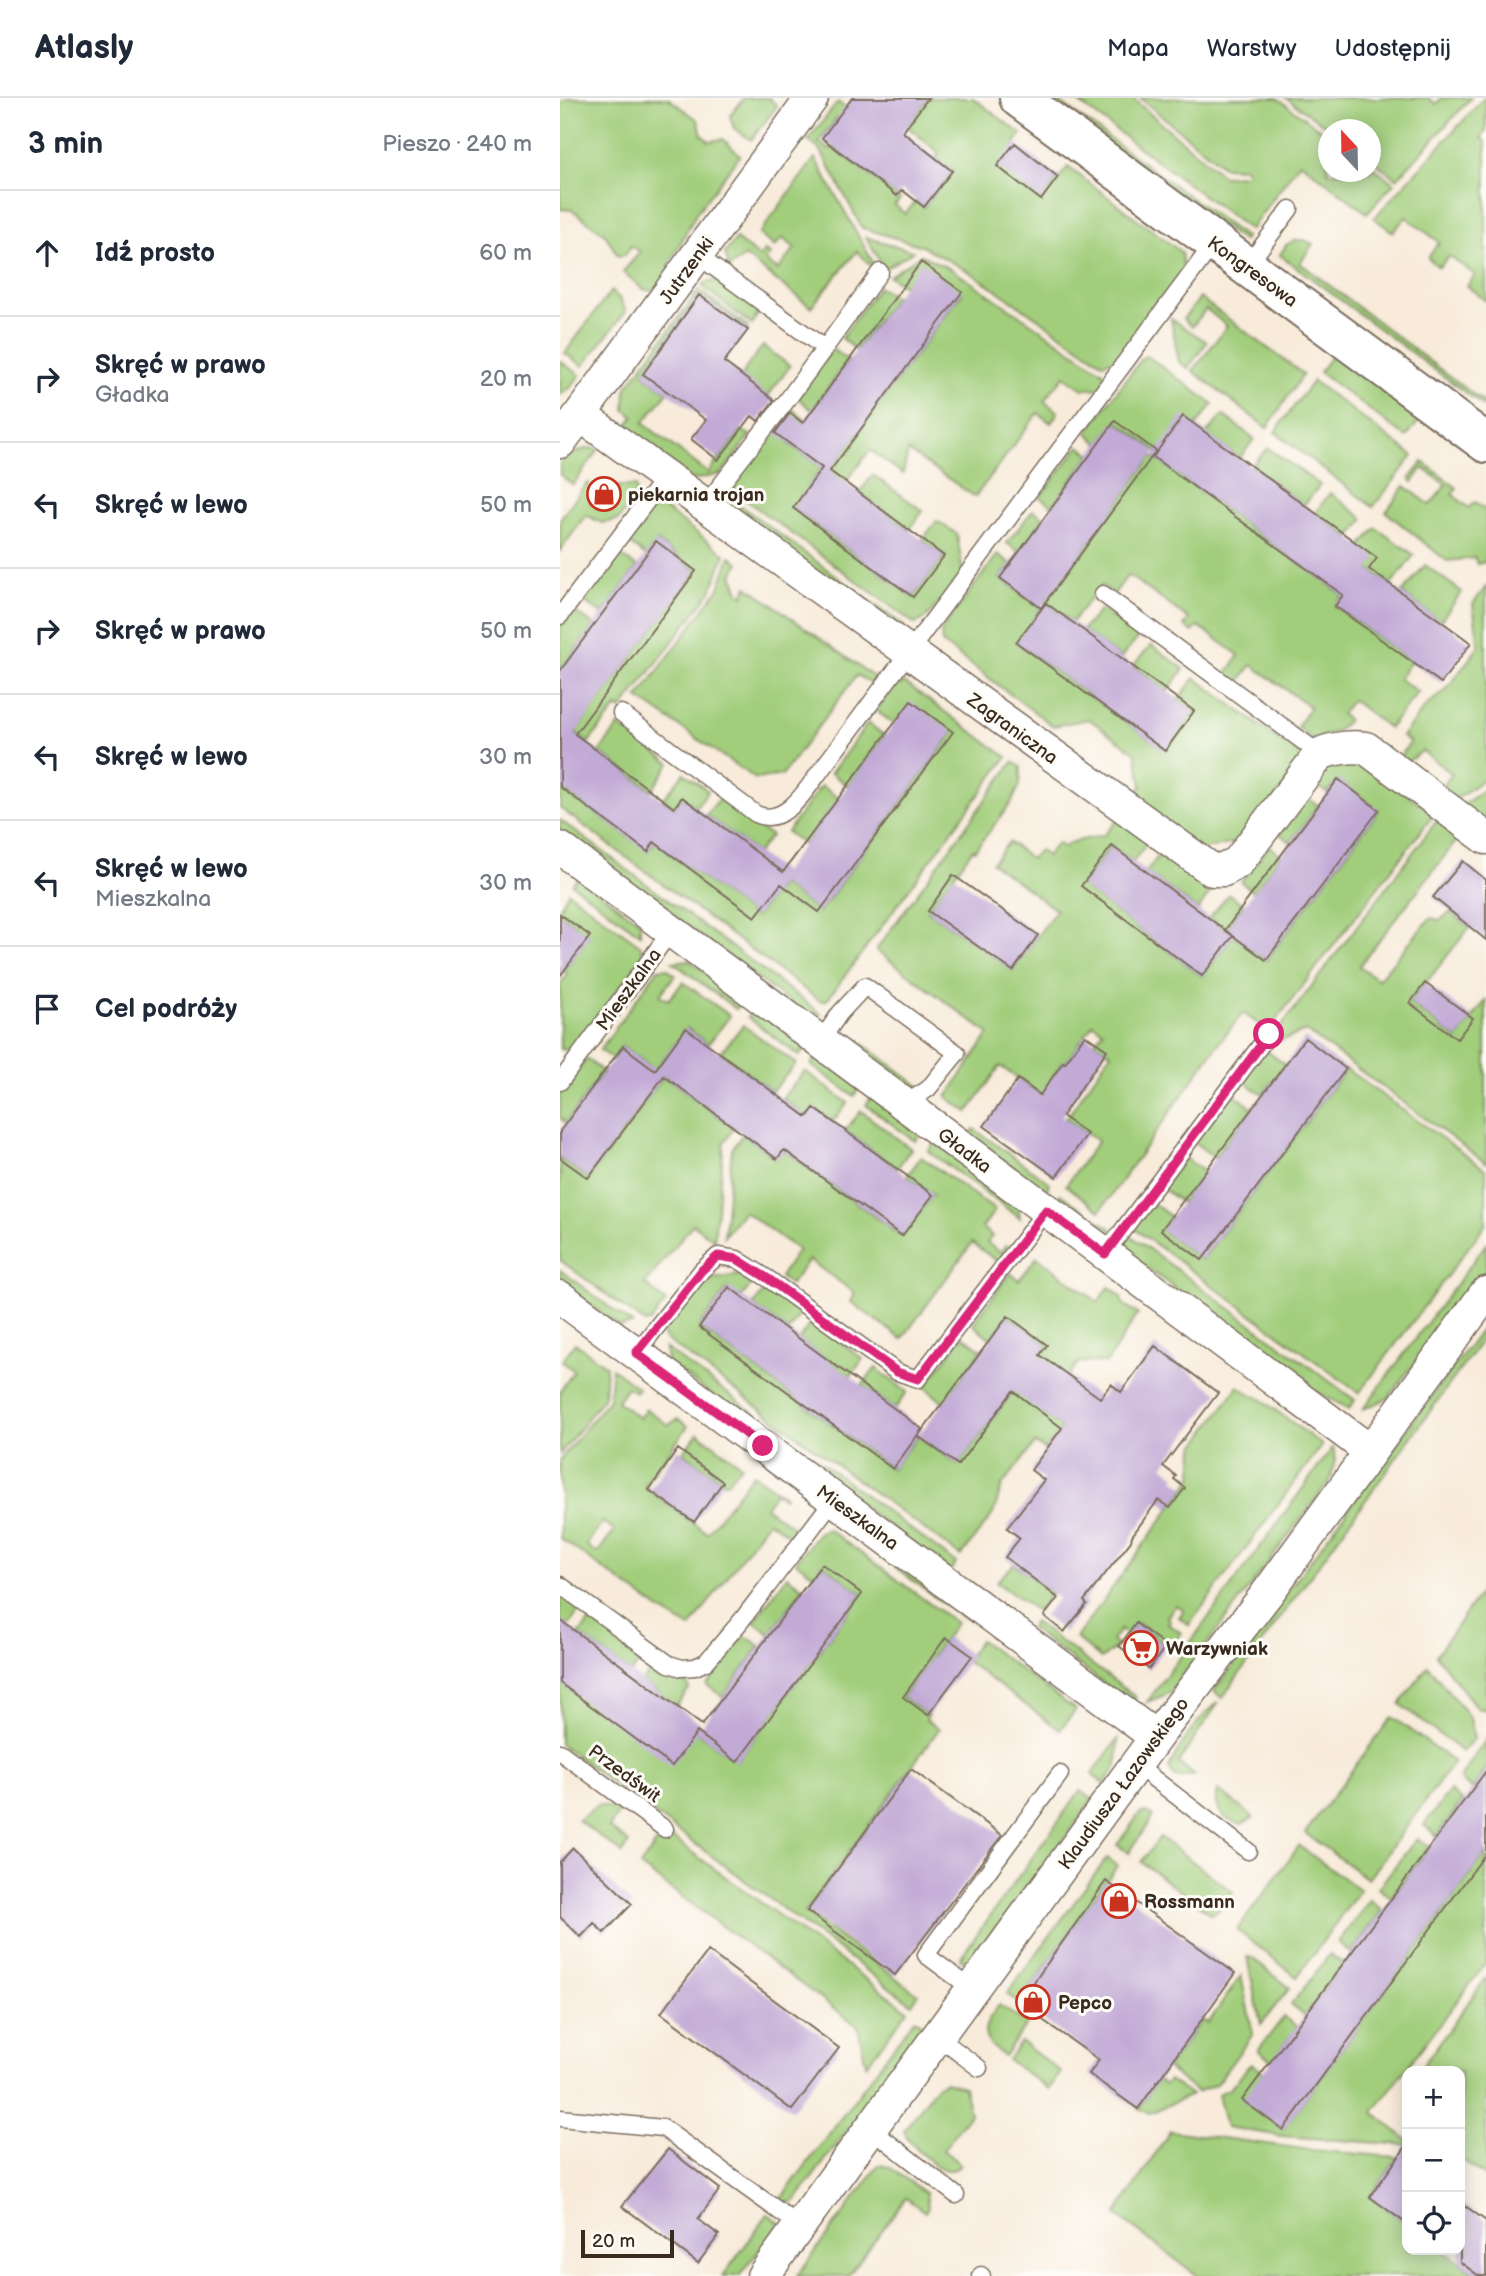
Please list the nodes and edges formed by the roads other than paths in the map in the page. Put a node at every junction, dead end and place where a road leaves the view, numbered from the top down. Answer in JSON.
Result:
{"nodes":[{"id":1,"x":812,"y":98,"type":"edge"},
{"id":2,"x":1023,"y":99,"type":"edge"},
{"id":3,"x":1290,"y":209,"type":"dead end"},
{"id":4,"x":1214,"y":243,"type":"junction"},
{"id":5,"x":697,"y":255,"type":"junction"},
{"id":6,"x":1247,"y":267,"type":"junction"},
{"id":7,"x":880,"y":272,"type":"dead end"},
{"id":8,"x":823,"y":347,"type":"junction"},
{"id":9,"x":580,"y":415,"type":"junction"},
{"id":10,"x":560,"y":442,"type":"edge"},
{"id":11,"x":1486,"y":443,"type":"edge"},
{"id":12,"x":666,"y":477,"type":"junction"},
{"id":13,"x":705,"y":505,"type":"junction"},
{"id":14,"x":1103,"y":594,"type":"dead end"},
{"id":15,"x":560,"y":616,"type":"edge"},
{"id":16,"x":909,"y":653,"type":"junction"},
{"id":17,"x":621,"y":713,"type":"dead end"},
{"id":18,"x":1320,"y":754,"type":"junction"},
{"id":19,"x":1486,"y":838,"type":"edge"},
{"id":20,"x":560,"y":848,"type":"edge"},
{"id":21,"x":671,"y":931,"type":"junction"},
{"id":22,"x":1269,"y":1034,"type":"dead end"},
{"id":23,"x":820,"y":1042,"type":"junction"},
{"id":24,"x":560,"y":1082,"type":"edge"},
{"id":25,"x":904,"y":1104,"type":"junction"},
{"id":26,"x":1046,"y":1210,"type":"junction"},
{"id":27,"x":1105,"y":1254,"type":"junction"},
{"id":28,"x":1486,"y":1293,"type":"edge"},
{"id":29,"x":560,"y":1297,"type":"edge"},
{"id":30,"x":636,"y":1353,"type":"junction"},
{"id":31,"x":1370,"y":1451,"type":"junction"},
{"id":32,"x":834,"y":1499,"type":"junction"},
{"id":33,"x":560,"y":1585,"type":"edge"},
{"id":34,"x":1156,"y":1737,"type":"junction"},
{"id":35,"x":560,"y":1752,"type":"edge"},
{"id":36,"x":1136,"y":1765,"type":"junction"},
{"id":37,"x":1060,"y":1774,"type":"dead end"},
{"id":38,"x":665,"y":1829,"type":"dead end"},
{"id":39,"x":1248,"y":1851,"type":"dead end"},
{"id":40,"x":972,"y":1989,"type":"junction"},
{"id":41,"x":938,"y":2037,"type":"junction"},
{"id":42,"x":979,"y":2068,"type":"dead end"},
{"id":43,"x":560,"y":2118,"type":"edge"},
{"id":44,"x":870,"y":2129,"type":"junction"},
{"id":45,"x":956,"y":2194,"type":"dead end"},
{"id":46,"x":800,"y":2226,"type":"junction"},
{"id":47,"x":763,"y":2276,"type":"edge"}],
"edges":[{"from":1,"to":5,"type":"street","name":"Jutrzenki"},
{"from":2,"to":4,"type":"street","name":"Kongresowa"},
{"from":3,"to":6,"type":"lane"},
{"from":4,"to":6,"type":"street","name":"Kongresowa"},
{"from":4,"to":16,"type":"lane"},
{"from":5,"to":8,"type":"lane"},
{"from":5,"to":9,"type":"street","name":"Jutrzenki"},
{"from":6,"to":11,"type":"street","name":"Kongresowa"},
{"from":7,"to":8,"type":"lane"},
{"from":8,"to":13,"type":"lane"},
{"from":9,"to":10,"type":"street","name":"Jutrzenki"},
{"from":9,"to":12,"type":"street","name":"Zagraniczna"},
{"from":12,"to":13,"type":"street","name":"Zagraniczna"},
{"from":12,"to":15,"type":"lane"},
{"from":13,"to":16,"type":"street","name":"Zagraniczna"},
{"from":14,"to":18,"type":"lane"},
{"from":16,"to":17,"type":"lane"},
{"from":16,"to":18,"type":"street","name":"Zagraniczna"},
{"from":18,"to":19,"type":"street"},
{"from":20,"to":21,"type":"street","name":"Gładka"},
{"from":21,"to":23,"type":"street","name":"Gładka"},
{"from":21,"to":24,"type":"lane","name":"Mieszkalna"},
{"from":22,"to":27,"type":"lane"},
{"from":23,"to":25,"type":"street","name":"Gładka"},
{"from":23,"to":25,"type":"lane"},
{"from":25,"to":26,"type":"street","name":"Gładka"},
{"from":26,"to":27,"type":"street","name":"Gładka"},
{"from":26,"to":30,"type":"lane"},
{"from":27,"to":31,"type":"street","name":"Gładka"},
{"from":28,"to":31,"type":"street","name":"Klaudiusza Łazowskiego"},
{"from":29,"to":30,"type":"street","name":"Mieszkalna"},
{"from":30,"to":32,"type":"street","name":"Mieszkalna"},
{"from":31,"to":34,"type":"street","name":"Klaudiusza Łazowskiego"},
{"from":32,"to":33,"type":"lane"},
{"from":32,"to":34,"type":"street","name":"Mieszkalna"},
{"from":34,"to":36,"type":"street","name":"Klaudiusza Łazowskiego"},
{"from":35,"to":38,"type":"lane","name":"Przedświt"},
{"from":36,"to":39,"type":"lane"},
{"from":36,"to":40,"type":"street","name":"Klaudiusza Łazowskiego"},
{"from":37,"to":40,"type":"lane"},
{"from":40,"to":41,"type":"street","name":"Klaudiusza Łazowskiego"},
{"from":41,"to":42,"type":"lane"},
{"from":41,"to":44,"type":"street","name":"Klaudiusza Łazowskiego"},
{"from":43,"to":46,"type":"lane"},
{"from":44,"to":45,"type":"lane"},
{"from":44,"to":46,"type":"street","name":"Klaudiusza Łazowskiego"},
{"from":46,"to":47,"type":"street","name":"Klaudiusza Łazowskiego"}]}
